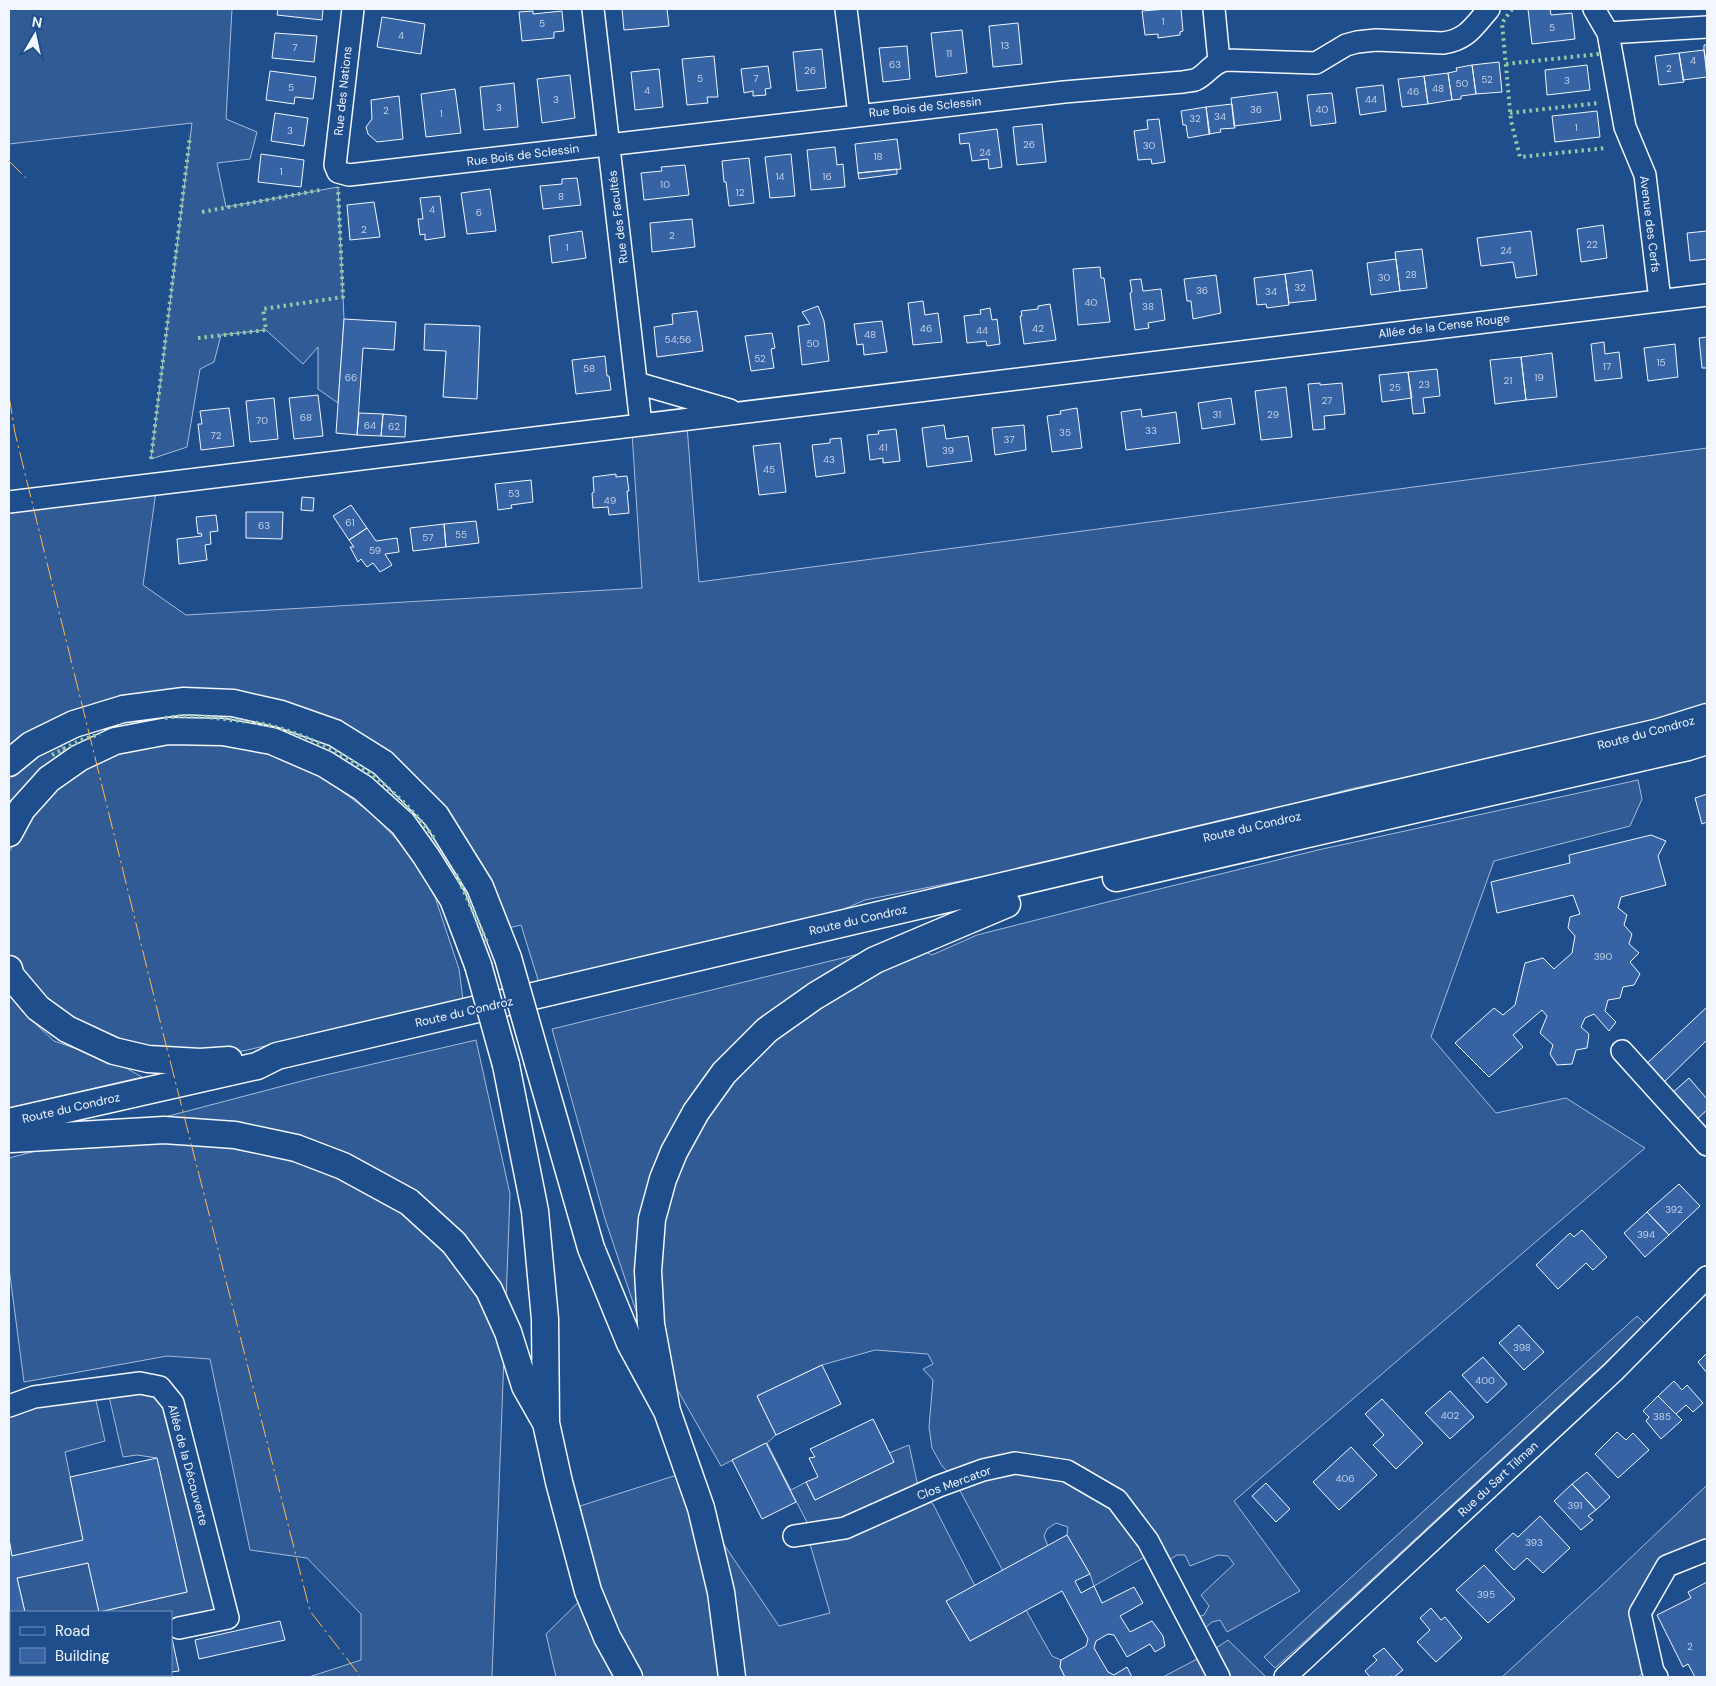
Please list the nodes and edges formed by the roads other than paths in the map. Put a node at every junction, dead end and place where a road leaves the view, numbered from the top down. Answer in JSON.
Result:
{"nodes":[{"id":1,"x":353,"y":9,"type":"edge"},
{"id":2,"x":593,"y":9,"type":"edge"},
{"id":3,"x":846,"y":9,"type":"edge"},
{"id":4,"x":1214,"y":9,"type":"edge"},
{"id":5,"x":1489,"y":9,"type":"edge"},
{"id":6,"x":1594,"y":9,"type":"edge"},
{"id":7,"x":1707,"y":27,"type":"edge"},
{"id":8,"x":1608,"y":33,"type":"junction"},
{"id":9,"x":1219,"y":61,"type":"junction"},
{"id":10,"x":859,"y":115,"type":"junction"},
{"id":11,"x":610,"y":145,"type":"junction"},
{"id":12,"x":338,"y":172,"type":"joint"},
{"id":13,"x":1707,"y":295,"type":"edge"},
{"id":14,"x":1660,"y":300,"type":"junction"},
{"id":15,"x":637,"y":383,"type":"junction"},
{"id":16,"x":737,"y":412,"type":"junction"},
{"id":17,"x":641,"y":424,"type":"junction"},
{"id":18,"x":9,"y":502,"type":"edge"},
{"id":19,"x":1707,"y":717,"type":"edge"},
{"id":20,"x":1707,"y":741,"type":"edge"},
{"id":21,"x":9,"y":762,"type":"edge"},
{"id":22,"x":9,"y":834,"type":"edge"},
{"id":23,"x":1008,"y":904,"type":"junction"},
{"id":24,"x":9,"y":969,"type":"edge"},
{"id":25,"x":1622,"y":1051,"type":"dead end"},
{"id":26,"x":277,"y":1056,"type":"junction"},
{"id":27,"x":10,"y":1133,"type":"edge"},
{"id":28,"x":1707,"y":1145,"type":"edge"},
{"id":29,"x":1707,"y":1277,"type":"edge"},
{"id":30,"x":9,"y":1406,"type":"edge"},
{"id":31,"x":667,"y":1411,"type":"junction"},
{"id":32,"x":546,"y":1423,"type":"junction"},
{"id":33,"x":794,"y":1536,"type":"dead end"},
{"id":34,"x":1707,"y":1550,"type":"edge"},
{"id":35,"x":179,"y":1628,"type":"dead end"},
{"id":36,"x":629,"y":1677,"type":"edge"},
{"id":37,"x":732,"y":1677,"type":"edge"},
{"id":38,"x":1218,"y":1677,"type":"edge"},
{"id":39,"x":1285,"y":1677,"type":"edge"},
{"id":40,"x":1657,"y":1677,"type":"edge"}],
"edges":[{"from":1,"to":12,"type":"street","name":"Rue des Nations"},
{"from":2,"to":11,"type":"street","name":"Rue des Facultés"},
{"from":3,"to":10,"type":"street"},
{"from":4,"to":9,"type":"street"},
{"from":5,"to":9,"type":"street"},
{"from":6,"to":8,"type":"street","name":"Avenue des Cerfs"},
{"from":7,"to":8,"type":"street"},
{"from":8,"to":14,"type":"street","name":"Avenue des Cerfs"},
{"from":9,"to":10,"type":"street","name":"Rue Bois de Sclessin"},
{"from":10,"to":11,"type":"street","name":"Rue Bois de Sclessin"},
{"from":11,"to":12,"type":"street","name":"Rue Bois de Sclessin"},
{"from":11,"to":15,"type":"street","name":"Rue des Facultés"},
{"from":13,"to":14,"type":"street","name":"Allée de la Cense Rouge"},
{"from":14,"to":16,"type":"street","name":"Allée de la Cense Rouge"},
{"from":15,"to":16,"type":"street"},
{"from":15,"to":17,"type":"street","name":"Rue des Facultés"},
{"from":16,"to":17,"type":"street","name":"Allée de la Cense Rouge"},
{"from":17,"to":18,"type":"street","name":"Allée de la Cense Rouge"},
{"from":19,"to":26,"type":"main road","name":"Route du Condroz"},
{"from":20,"to":23,"type":"main road","name":"Route du Condroz"},
{"from":21,"to":31,"type":"main road","bridge":true},
{"from":22,"to":32,"type":"main road","bridge":true},
{"from":23,"to":27,"type":"main road","name":"Route du Condroz"},
{"from":23,"to":31,"type":"main road"},
{"from":24,"to":26,"type":"main road"},
{"from":25,"to":28,"type":"street"},
{"from":26,"to":27,"type":"main road","name":"Route du Condroz"},
{"from":27,"to":32,"type":"main road"},
{"from":29,"to":39,"type":"street","name":"Rue du Sart Tilman"},
{"from":30,"to":35,"type":"street","name":"Allée de la Découverte"},
{"from":31,"to":37,"type":"main road"},
{"from":32,"to":36,"type":"main road"},
{"from":33,"to":38,"type":"street","name":"Clos Mercator"},
{"from":34,"to":40,"type":"street"}]}
